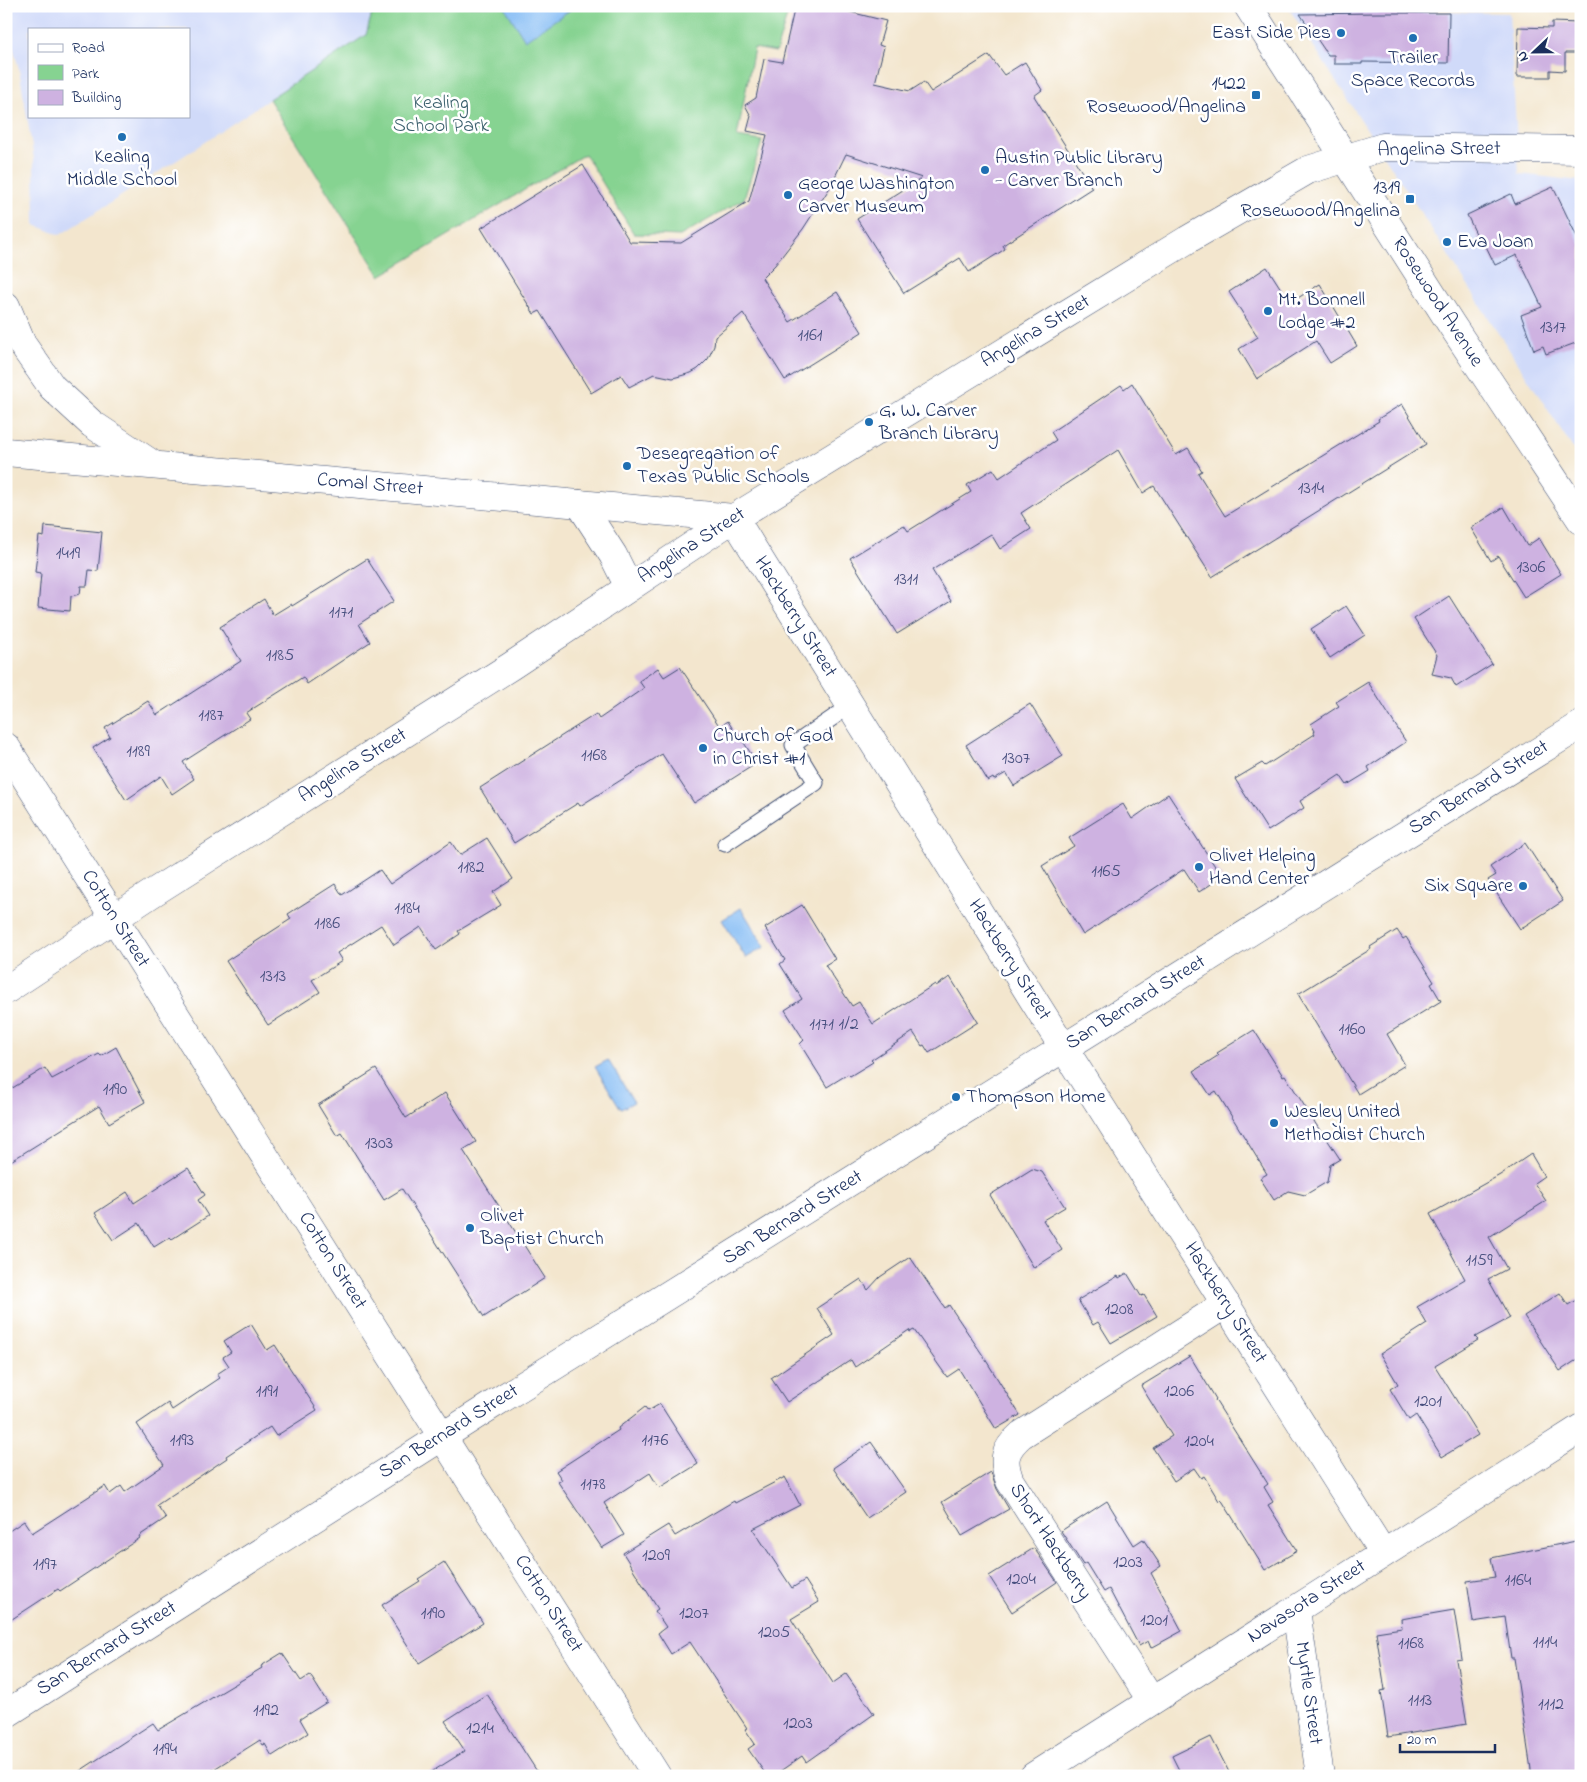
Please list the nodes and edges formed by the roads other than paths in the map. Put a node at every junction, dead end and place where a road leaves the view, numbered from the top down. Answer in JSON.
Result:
{"nodes":[{"id":1,"x":1248,"y":6,"type":"edge"},
{"id":2,"x":1581,"y":150,"type":"edge"},
{"id":3,"x":1344,"y":159,"type":"junction"},
{"id":4,"x":6,"y":306,"type":"edge"},
{"id":5,"x":6,"y":452,"type":"edge"},
{"id":6,"x":153,"y":465,"type":"junction"},
{"id":7,"x":580,"y":504,"type":"junction"},
{"id":8,"x":734,"y":518,"type":"junction"},
{"id":9,"x":1581,"y":520,"type":"edge"},
{"id":10,"x":629,"y":587,"type":"junction"},
{"id":11,"x":850,"y":706,"type":"junction"},
{"id":12,"x":1581,"y":724,"type":"edge"},
{"id":13,"x":6,"y":747,"type":"edge"},
{"id":14,"x":724,"y":844,"type":"dead end"},
{"id":15,"x":114,"y":918,"type":"junction"},
{"id":16,"x":6,"y":990,"type":"edge"},
{"id":17,"x":1064,"y":1048,"type":"junction"},
{"id":18,"x":1226,"y":1304,"type":"junction"},
{"id":19,"x":1581,"y":1428,"type":"edge"},
{"id":20,"x":442,"y":1437,"type":"junction"},
{"id":21,"x":1383,"y":1553,"type":"junction"},
{"id":22,"x":1296,"y":1610,"type":"junction"},
{"id":23,"x":1152,"y":1700,"type":"junction"},
{"id":24,"x":6,"y":1714,"type":"edge"},
{"id":25,"x":657,"y":1776,"type":"edge"},
{"id":26,"x":1034,"y":1776,"type":"edge"},
{"id":27,"x":1320,"y":1776,"type":"edge"}],
"edges":[{"from":1,"to":3,"type":"street","name":"Rosewood Avenue"},
{"from":2,"to":3,"type":"street","name":"Angelina Street"},
{"from":3,"to":8,"type":"street","name":"Angelina Street"},
{"from":3,"to":9,"type":"street","name":"Rosewood Avenue"},
{"from":4,"to":6,"type":"street"},
{"from":5,"to":6,"type":"street","name":"Comal Street"},
{"from":6,"to":7,"type":"street","name":"Comal Street"},
{"from":7,"to":8,"type":"street","name":"Comal Street"},
{"from":7,"to":10,"type":"street"},
{"from":8,"to":10,"type":"street","name":"Angelina Street"},
{"from":8,"to":11,"type":"street","name":"Hackberry Street"},
{"from":10,"to":15,"type":"street","name":"Angelina Street"},
{"from":11,"to":14,"type":"lane"},
{"from":11,"to":17,"type":"street","name":"Hackberry Street"},
{"from":12,"to":17,"type":"street","name":"San Bernard Street"},
{"from":13,"to":15,"type":"street","name":"Cotton Street"},
{"from":15,"to":16,"type":"street","name":"Angelina Street"},
{"from":15,"to":20,"type":"street","name":"Cotton Street"},
{"from":17,"to":18,"type":"street","name":"Hackberry Street"},
{"from":17,"to":20,"type":"street","name":"San Bernard Street"},
{"from":18,"to":21,"type":"street","name":"Hackberry Street"},
{"from":18,"to":23,"type":"street","name":"Short Hackberry"},
{"from":19,"to":21,"type":"street","name":"Navasota Street"},
{"from":20,"to":24,"type":"street","name":"San Bernard Street"},
{"from":20,"to":25,"type":"street","name":"Cotton Street"},
{"from":21,"to":22,"type":"street","name":"Navasota Street"},
{"from":22,"to":23,"type":"street","name":"Navasota Street"},
{"from":22,"to":27,"type":"street","name":"Myrtle Street"},
{"from":23,"to":26,"type":"street","name":"Navasota Street"}]}
